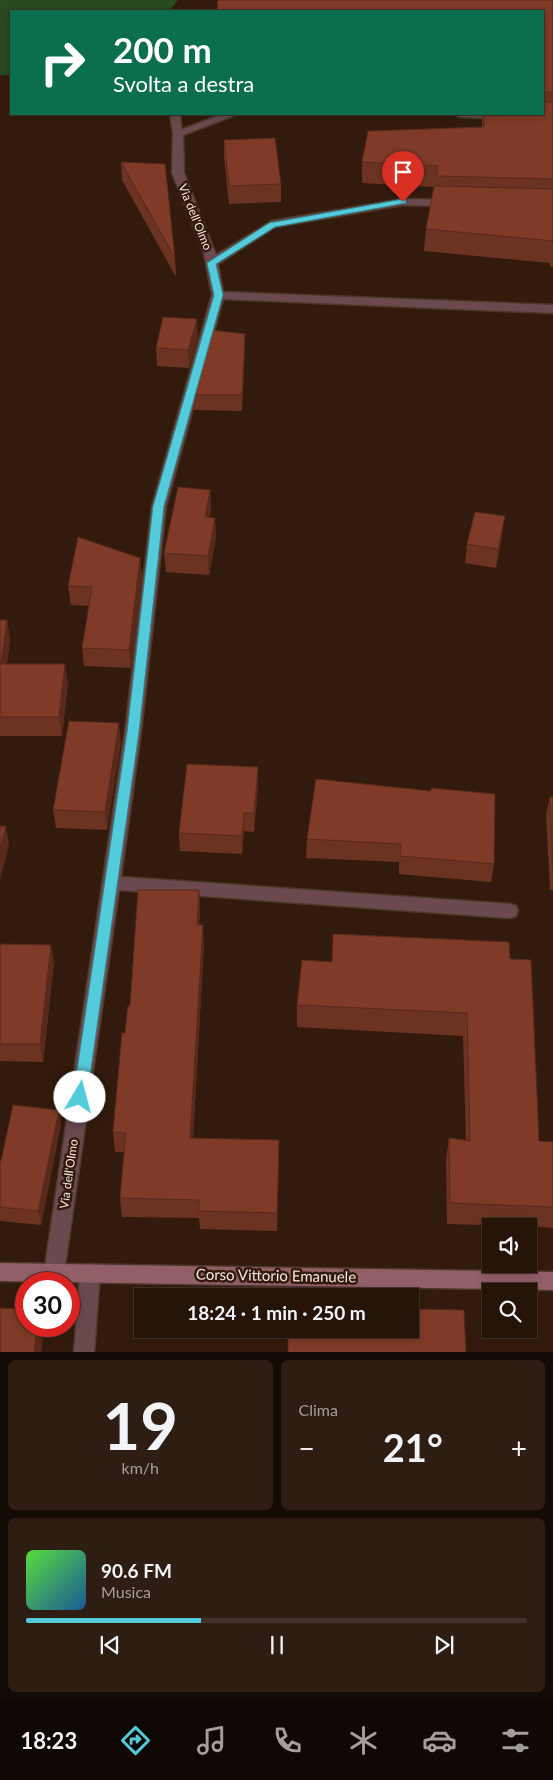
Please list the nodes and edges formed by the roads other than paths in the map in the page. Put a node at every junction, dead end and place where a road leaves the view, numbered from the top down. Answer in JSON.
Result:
{"nodes":[{"id":1,"x":175,"y":115,"type":"edge"},
{"id":2,"x":230,"y":115,"type":"edge"},
{"id":3,"x":478,"y":115,"type":"edge"},
{"id":4,"x":515,"y":117,"type":"edge"},
{"id":5,"x":178,"y":133,"type":"junction"},
{"id":6,"x":468,"y":203,"type":"edge"},
{"id":7,"x":212,"y":263,"type":"junction"},
{"id":8,"x":218,"y":295,"type":"junction"},
{"id":9,"x":553,"y":309,"type":"edge"},
{"id":10,"x":112,"y":883,"type":"junction"},
{"id":11,"x":510,"y":911,"type":"dead end"},
{"id":12,"x":0,"y":1272,"type":"edge"},
{"id":13,"x":15,"y":1272,"type":"edge"},
{"id":14,"x":54,"y":1272,"type":"edge"},
{"id":15,"x":80,"y":1273,"type":"edge"},
{"id":16,"x":90,"y":1273,"type":"junction"},
{"id":17,"x":553,"y":1281,"type":"edge"},
{"id":18,"x":84,"y":1352,"type":"edge"}],
"edges":[{"from":1,"to":5,"type":"street","name":"Via dell'Olmo"},
{"from":2,"to":5,"type":"street"},
{"from":3,"to":4,"type":"street"},
{"from":5,"to":7,"type":"street","name":"Via dell'Olmo"},
{"from":6,"to":7,"type":"street"},
{"from":7,"to":8,"type":"street","name":"Via dell'Olmo"},
{"from":8,"to":9,"type":"street"},
{"from":8,"to":10,"type":"street","name":"Via dell'Olmo"},
{"from":10,"to":11,"type":"street"},
{"from":10,"to":14,"type":"street","name":"Via dell'Olmo"},
{"from":12,"to":13,"type":"main road","name":"Corso Vittorio Emanuele"},
{"from":15,"to":16,"type":"main road","name":"Corso Vittorio Emanuele"},
{"from":16,"to":17,"type":"main road","name":"Corso Vittorio Emanuele"},
{"from":16,"to":18,"type":"street"}]}
